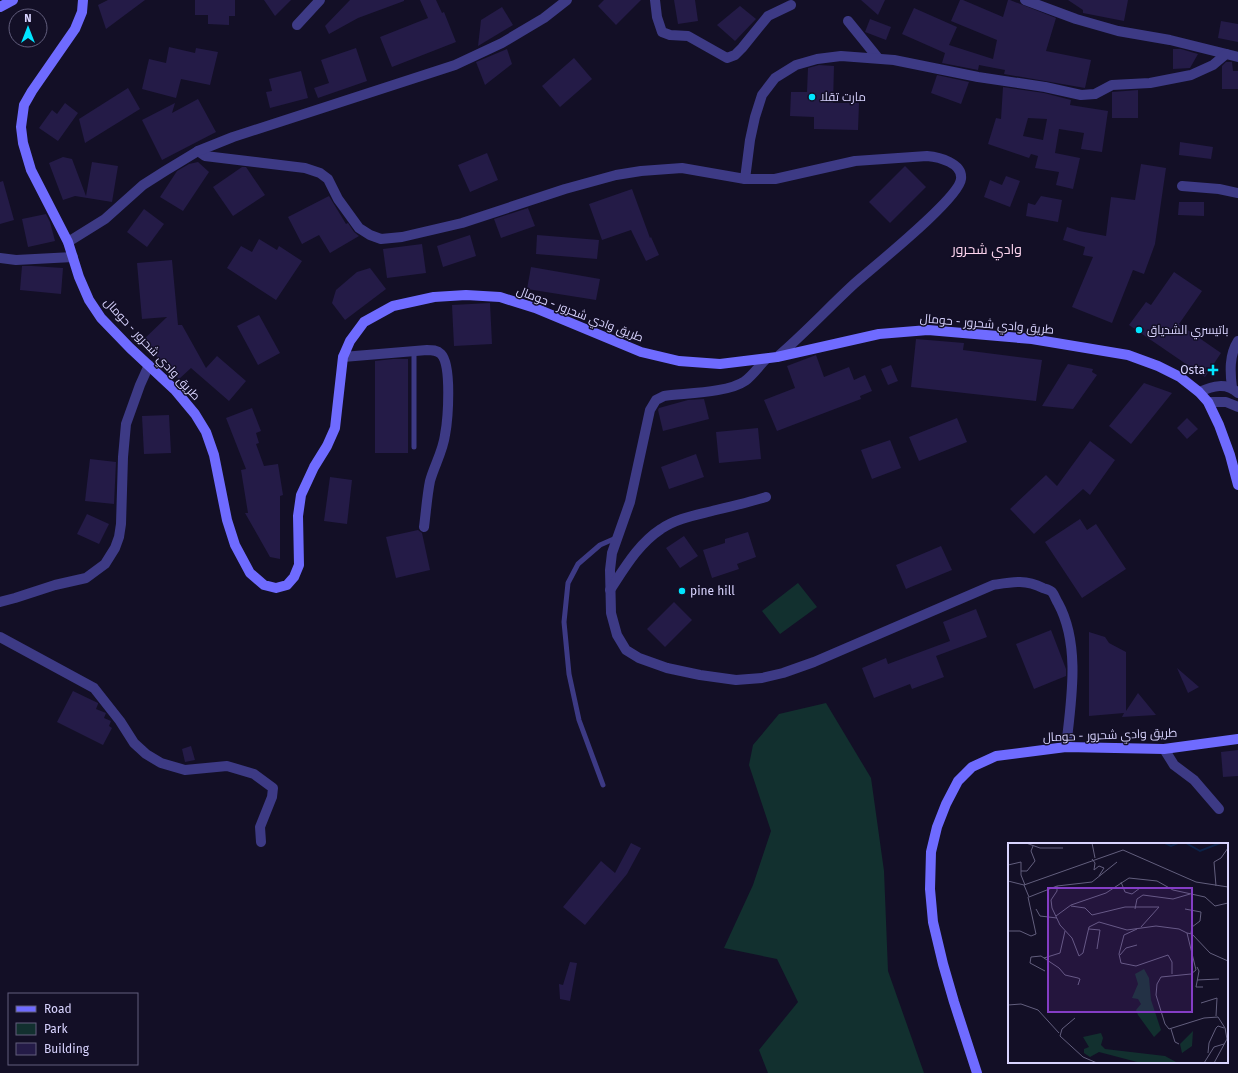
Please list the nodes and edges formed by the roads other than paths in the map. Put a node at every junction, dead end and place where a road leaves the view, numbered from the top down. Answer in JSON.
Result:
{"nodes":[{"id":1,"x":13,"y":0,"type":"edge"},
{"id":2,"x":83,"y":0,"type":"edge"},
{"id":3,"x":320,"y":0,"type":"edge"},
{"id":4,"x":568,"y":0,"type":"edge"},
{"id":5,"x":655,"y":0,"type":"edge"},
{"id":6,"x":1026,"y":0,"type":"edge"},
{"id":7,"x":791,"y":5,"type":"dead end"},
{"id":8,"x":0,"y":7,"type":"edge"},
{"id":9,"x":848,"y":21,"type":"dead end"},
{"id":10,"x":297,"y":25,"type":"dead end"},
{"id":11,"x":1226,"y":54,"type":"junction"},
{"id":12,"x":1238,"y":57,"type":"edge"},
{"id":13,"x":878,"y":58,"type":"junction"},
{"id":14,"x":198,"y":151,"type":"junction"},
{"id":15,"x":745,"y":178,"type":"junction"},
{"id":16,"x":1182,"y":186,"type":"dead end"},
{"id":17,"x":1238,"y":193,"type":"edge"},
{"id":18,"x":68,"y":242,"type":"junction"},
{"id":19,"x":73,"y":257,"type":"junction"},
{"id":20,"x":0,"y":258,"type":"edge"},
{"id":21,"x":1238,"y":341,"type":"edge"},
{"id":22,"x":414,"y":351,"type":"junction"},
{"id":23,"x":343,"y":357,"type":"junction"},
{"id":24,"x":777,"y":357,"type":"junction"},
{"id":25,"x":766,"y":358,"type":"junction"},
{"id":26,"x":149,"y":365,"type":"junction"},
{"id":27,"x":1235,"y":390,"type":"edge"},
{"id":28,"x":1199,"y":392,"type":"junction"},
{"id":29,"x":1208,"y":402,"type":"junction"},
{"id":30,"x":1238,"y":407,"type":"edge"},
{"id":31,"x":414,"y":447,"type":"dead end"},
{"id":32,"x":1238,"y":485,"type":"edge"},
{"id":33,"x":766,"y":497,"type":"dead end"},
{"id":34,"x":424,"y":527,"type":"dead end"},
{"id":35,"x":619,"y":537,"type":"junction"},
{"id":36,"x":610,"y":590,"type":"junction"},
{"id":37,"x":0,"y":602,"type":"edge"},
{"id":38,"x":0,"y":637,"type":"edge"},
{"id":39,"x":1238,"y":739,"type":"edge"},
{"id":40,"x":1066,"y":747,"type":"junction"},
{"id":41,"x":1164,"y":749,"type":"junction"},
{"id":42,"x":603,"y":785,"type":"dead end"},
{"id":43,"x":1219,"y":809,"type":"dead end"},
{"id":44,"x":261,"y":842,"type":"dead end"},
{"id":45,"x":977,"y":1073,"type":"edge"}],
"edges":[{"from":1,"to":8,"type":"main road"},
{"from":2,"to":18,"type":"main road","name":"طريق وادي شحرور - حومال"},
{"from":3,"to":10,"type":"street"},
{"from":4,"to":14,"type":"street"},
{"from":5,"to":7,"type":"street"},
{"from":6,"to":11,"type":"street"},
{"from":9,"to":13,"type":"street"},
{"from":11,"to":12,"type":"street"},
{"from":11,"to":13,"type":"street"},
{"from":13,"to":15,"type":"street"},
{"from":14,"to":15,"type":"street"},
{"from":14,"to":18,"type":"street"},
{"from":15,"to":24,"type":"street"},
{"from":16,"to":17,"type":"street"},
{"from":18,"to":19,"type":"main road","name":"طريق وادي شحرور - حومال"},
{"from":19,"to":20,"type":"street"},
{"from":19,"to":26,"type":"main road","name":"طريق وادي شحرور - حومال"},
{"from":21,"to":27,"type":"street"},
{"from":22,"to":23,"type":"street"},
{"from":22,"to":31,"type":"lane"},
{"from":22,"to":34,"type":"street"},
{"from":23,"to":25,"type":"main road","name":"طريق وادي شحرور - حومال"},
{"from":23,"to":26,"type":"main road","name":"طريق وادي شحرور - حومال"},
{"from":24,"to":25,"type":"main road","name":"طريق وادي شحرور - حومال"},
{"from":24,"to":28,"type":"main road","name":"طريق وادي شحرور - حومال"},
{"from":25,"to":35,"type":"street"},
{"from":26,"to":37,"type":"street"},
{"from":27,"to":28,"type":"street"},
{"from":28,"to":29,"type":"main road","name":"طريق وادي شحرور - حومال"},
{"from":29,"to":30,"type":"street"},
{"from":29,"to":32,"type":"main road","name":"طريق وادي شحرور - حومال"},
{"from":33,"to":36,"type":"street"},
{"from":35,"to":36,"type":"street"},
{"from":35,"to":42,"type":"lane"},
{"from":36,"to":40,"type":"street"},
{"from":38,"to":44,"type":"street"},
{"from":39,"to":41,"type":"main road","name":"طريق وادي شحرور - حومال"},
{"from":40,"to":41,"type":"main road","name":"طريق وادي شحرور - حومال"},
{"from":40,"to":45,"type":"main road","name":"طريق وادي شحرور - حومال"},
{"from":41,"to":43,"type":"street"}]}
